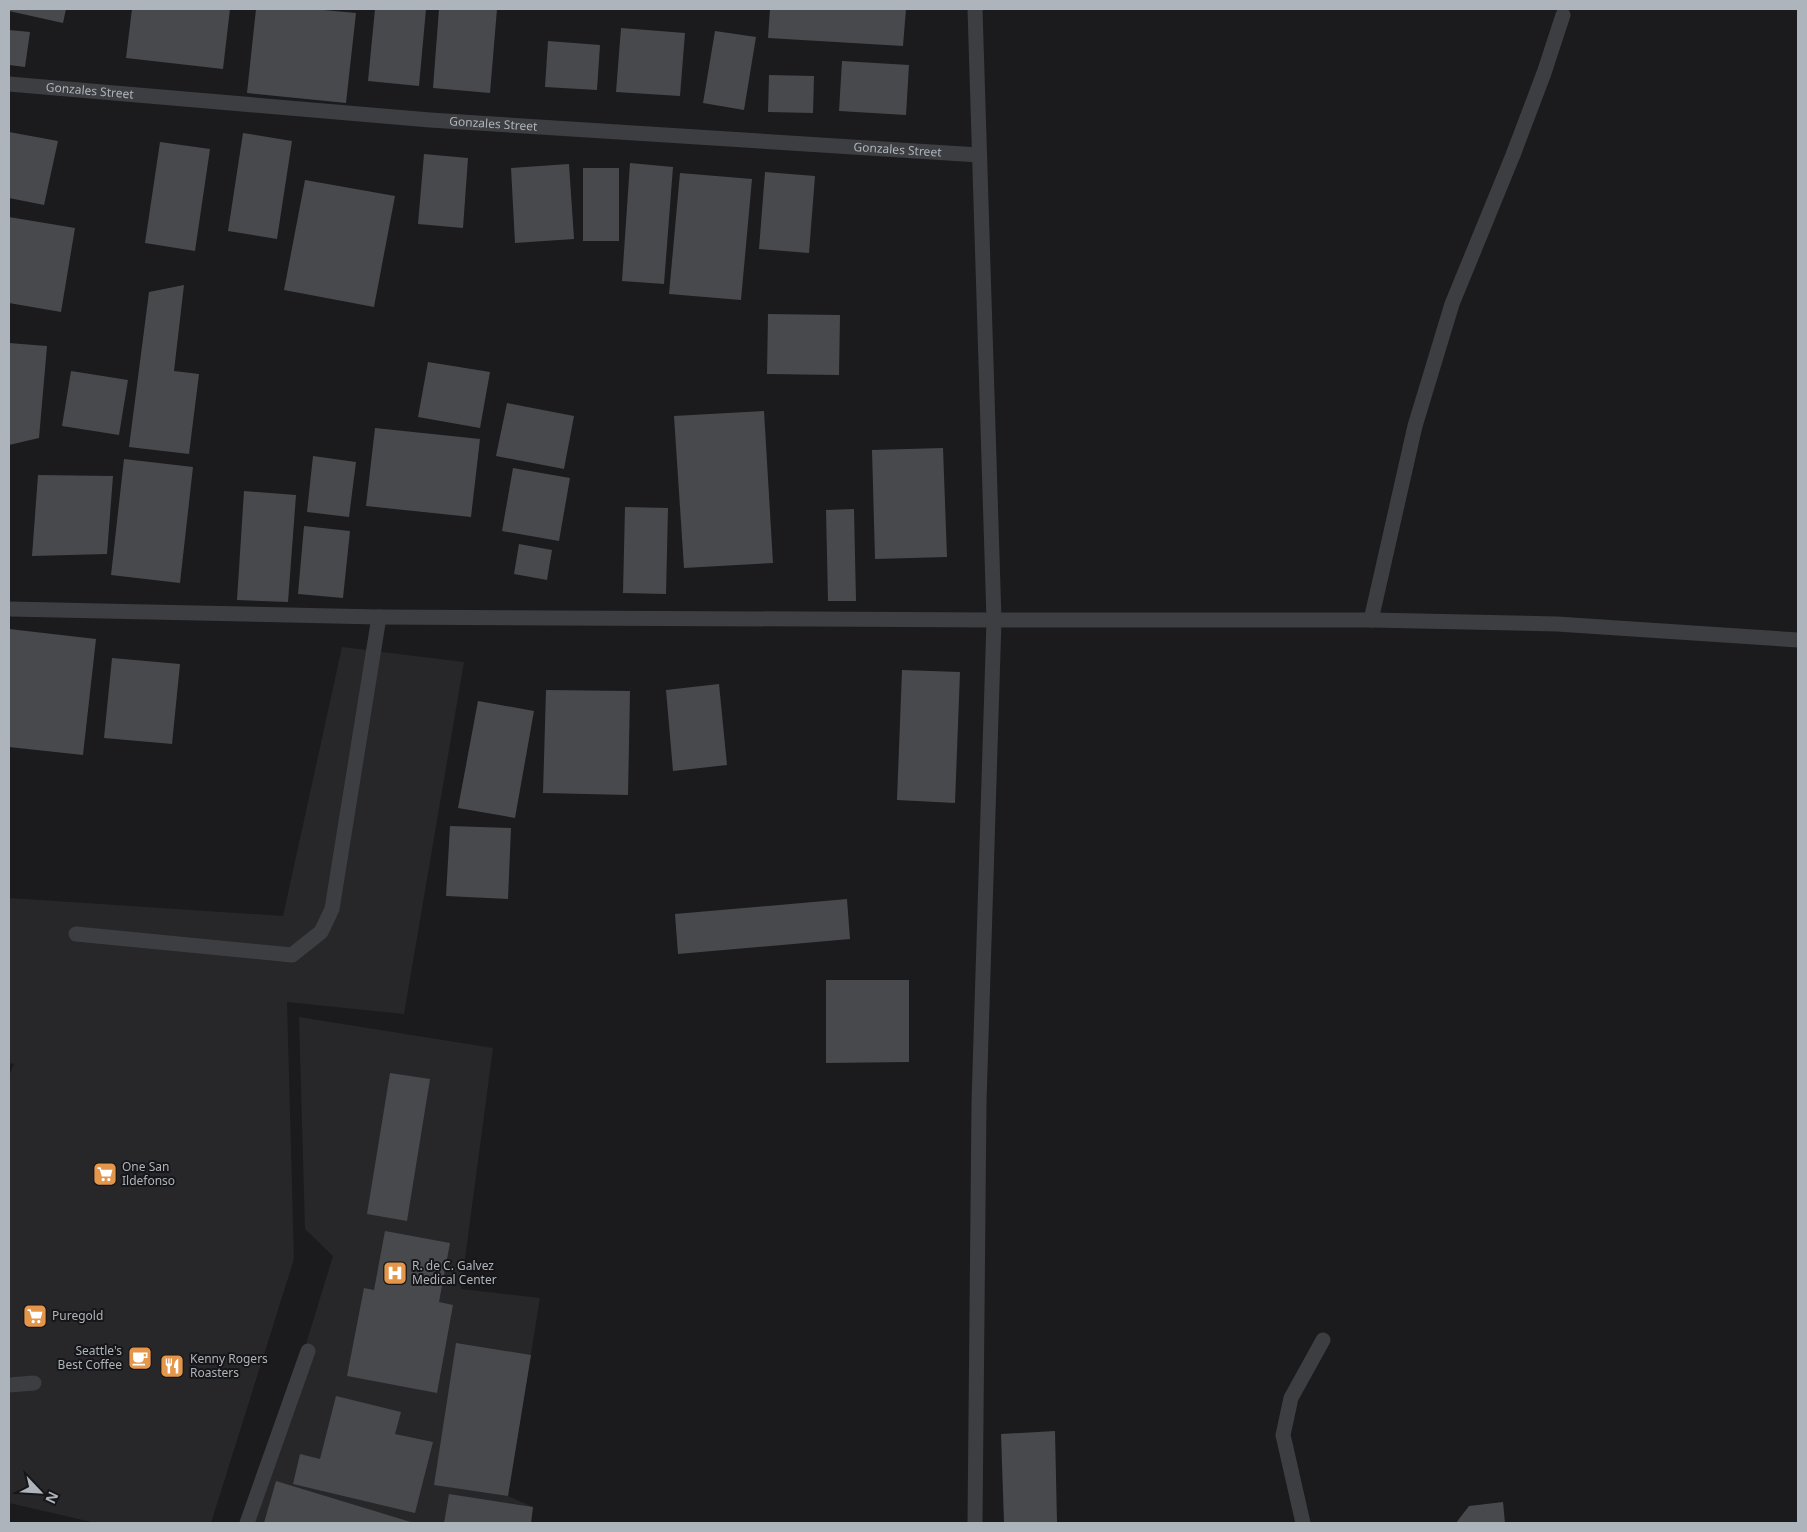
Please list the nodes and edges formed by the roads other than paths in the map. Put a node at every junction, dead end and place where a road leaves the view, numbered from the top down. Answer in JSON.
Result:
{"nodes":[{"id":1,"x":975,"y":9,"type":"edge"},
{"id":2,"x":1563,"y":15,"type":"dead end"},
{"id":3,"x":9,"y":84,"type":"edge"},
{"id":4,"x":979,"y":155,"type":"junction"},
{"id":5,"x":9,"y":609,"type":"edge"},
{"id":6,"x":379,"y":617,"type":"junction"},
{"id":7,"x":994,"y":620,"type":"junction"},
{"id":8,"x":1371,"y":620,"type":"junction"},
{"id":9,"x":1798,"y":640,"type":"edge"},
{"id":10,"x":76,"y":934,"type":"dead end"},
{"id":11,"x":1324,"y":1340,"type":"dead end"},
{"id":12,"x":308,"y":1351,"type":"dead end"},
{"id":13,"x":34,"y":1383,"type":"dead end"},
{"id":14,"x":9,"y":1385,"type":"edge"},
{"id":15,"x":247,"y":1523,"type":"edge"},
{"id":16,"x":975,"y":1523,"type":"edge"},
{"id":17,"x":1303,"y":1523,"type":"edge"}],
"edges":[{"from":1,"to":4,"type":"street"},
{"from":2,"to":8,"type":"street"},
{"from":3,"to":4,"type":"street","name":"Gonzales Street"},
{"from":4,"to":7,"type":"street"},
{"from":5,"to":6,"type":"street"},
{"from":6,"to":7,"type":"street"},
{"from":6,"to":10,"type":"street"},
{"from":7,"to":8,"type":"street"},
{"from":7,"to":16,"type":"street"},
{"from":8,"to":9,"type":"street"},
{"from":11,"to":17,"type":"street"},
{"from":12,"to":15,"type":"street"},
{"from":13,"to":14,"type":"street"}]}
